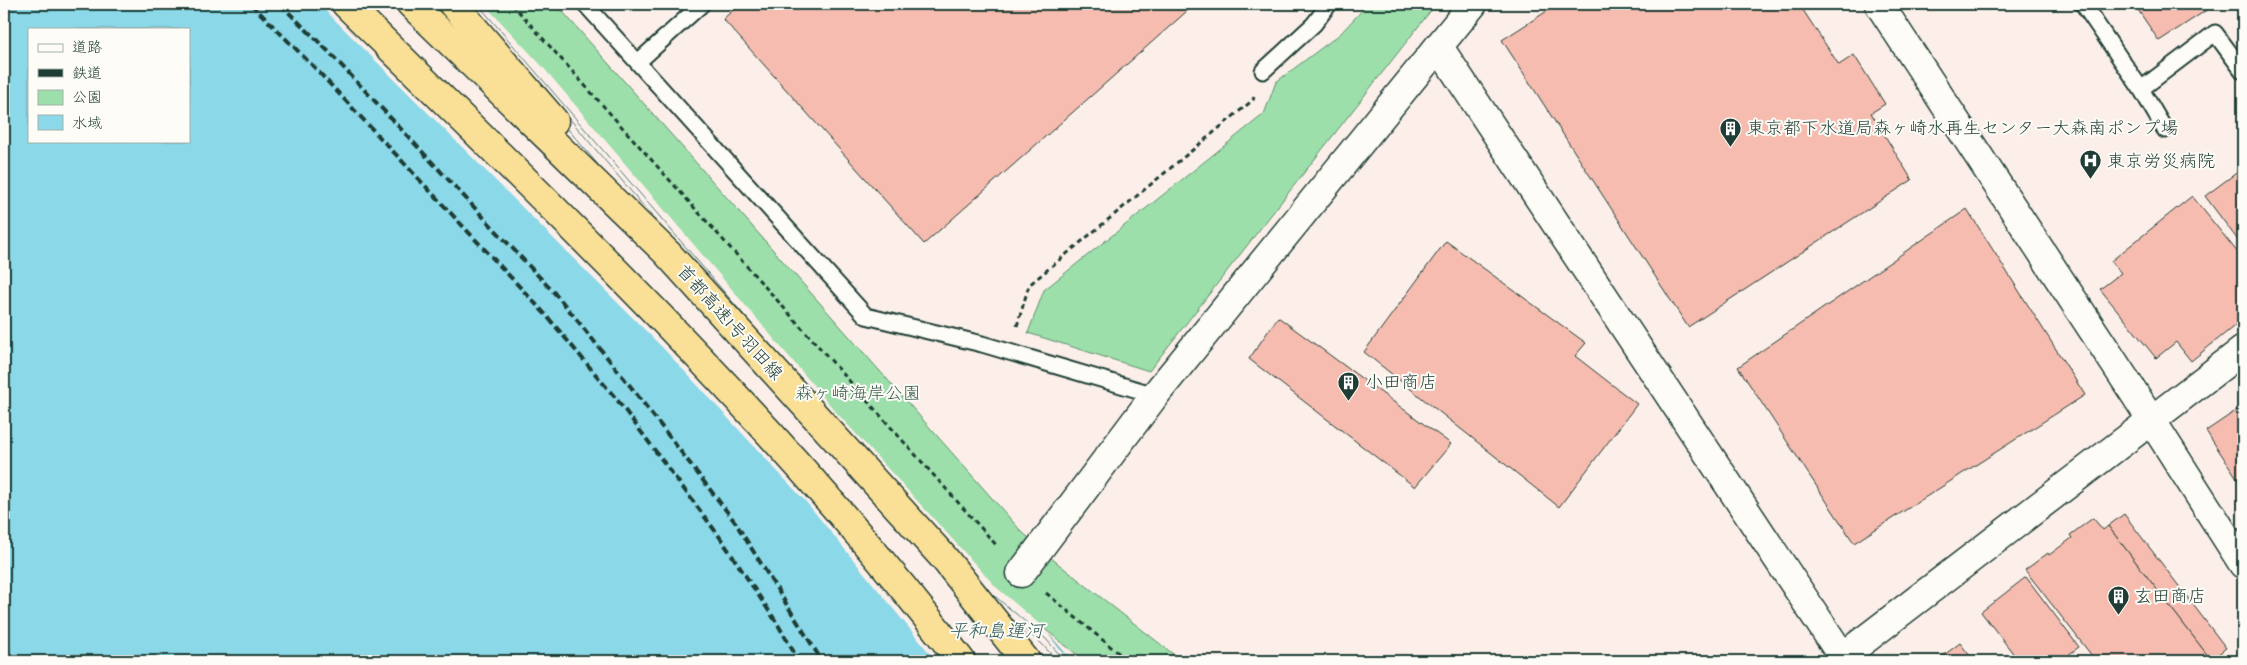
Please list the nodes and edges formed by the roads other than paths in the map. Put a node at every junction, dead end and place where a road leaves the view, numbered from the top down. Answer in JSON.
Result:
{"nodes":[{"id":1,"x":346,"y":4,"type":"edge"},
{"id":2,"x":411,"y":4,"type":"edge"},
{"id":3,"x":453,"y":4,"type":"edge"},
{"id":4,"x":585,"y":4,"type":"edge"},
{"id":5,"x":702,"y":4,"type":"edge"},
{"id":6,"x":1328,"y":4,"type":"edge"},
{"id":7,"x":1474,"y":4,"type":"edge"},
{"id":8,"x":1880,"y":4,"type":"edge"},
{"id":9,"x":2083,"y":4,"type":"edge"},
{"id":10,"x":1439,"y":47,"type":"junction"},
{"id":11,"x":638,"y":62,"type":"junction"},
{"id":12,"x":1262,"y":71,"type":"road end"},
{"id":13,"x":2243,"y":71,"type":"edge"},
{"id":14,"x":2141,"y":90,"type":"junction"},
{"id":15,"x":2165,"y":130,"type":"dead end"},
{"id":16,"x":667,"y":253,"type":"junction"},
{"id":17,"x":2243,"y":350,"type":"edge"},
{"id":18,"x":1155,"y":396,"type":"junction"},
{"id":19,"x":2151,"y":420,"type":"junction"},
{"id":20,"x":2243,"y":564,"type":"edge"},
{"id":21,"x":1021,"y":573,"type":"road end"},
{"id":22,"x":1840,"y":658,"type":"edge"},
{"id":23,"x":961,"y":661,"type":"edge"},
{"id":24,"x":1026,"y":661,"type":"edge"}],
"edges":[{"from":1,"to":23,"type":"highway"},
{"from":2,"to":16,"type":"highway","name":"首都高速1号羽田線"},
{"from":3,"to":16,"type":"highway"},
{"from":4,"to":11,"type":"lane"},
{"from":5,"to":11,"type":"lane"},
{"from":6,"to":12,"type":"lane"},
{"from":7,"to":10,"type":"street"},
{"from":8,"to":19,"type":"street"},
{"from":9,"to":14,"type":"lane"},
{"from":10,"to":18,"type":"street"},
{"from":10,"to":22,"type":"street"},
{"from":11,"to":18,"type":"lane"},
{"from":13,"to":14,"type":"lane"},
{"from":14,"to":15,"type":"lane"},
{"from":16,"to":24,"type":"highway","name":"首都高速1号羽田線"},
{"from":17,"to":19,"type":"street"},
{"from":18,"to":21,"type":"street"},
{"from":19,"to":20,"type":"street"},
{"from":19,"to":22,"type":"street"}]}
